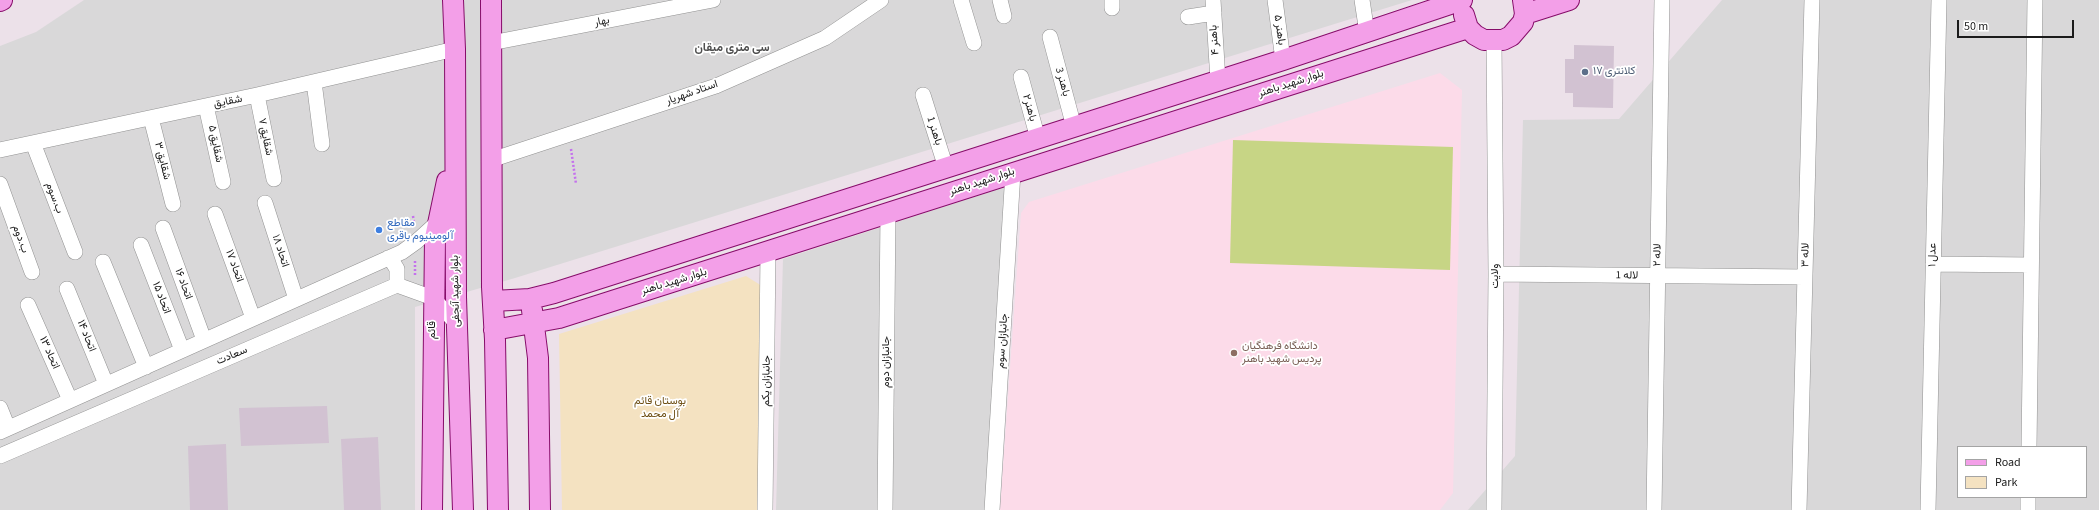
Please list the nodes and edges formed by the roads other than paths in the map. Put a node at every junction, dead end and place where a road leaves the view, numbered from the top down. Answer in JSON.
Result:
{"nodes":[{"id":1,"x":453,"y":0,"type":"edge"},
{"id":2,"x":491,"y":0,"type":"edge"},
{"id":3,"x":713,"y":0,"type":"edge"},
{"id":4,"x":881,"y":0,"type":"edge"},
{"id":5,"x":961,"y":0,"type":"edge"},
{"id":6,"x":1000,"y":0,"type":"edge"},
{"id":7,"x":1275,"y":0,"type":"edge"},
{"id":8,"x":1362,"y":0,"type":"edge"},
{"id":9,"x":1464,"y":0,"type":"edge"},
{"id":10,"x":1569,"y":0,"type":"edge"},
{"id":11,"x":1662,"y":0,"type":"edge"},
{"id":12,"x":1812,"y":0,"type":"edge"},
{"id":13,"x":1939,"y":0,"type":"edge"},
{"id":14,"x":2035,"y":0,"type":"edge"},
{"id":15,"x":679,"y":3,"type":"edge"},
{"id":16,"x":1213,"y":7,"type":"edge"},
{"id":17,"x":1524,"y":7,"type":"edge"},
{"id":18,"x":1004,"y":16,"type":"dead end"},
{"id":19,"x":1188,"y":17,"type":"dead end"},
{"id":20,"x":1468,"y":28,"type":"junction"},
{"id":21,"x":1367,"y":33,"type":"junction"},
{"id":22,"x":1050,"y":37,"type":"dead end"},
{"id":23,"x":1494,"y":41,"type":"junction"},
{"id":24,"x":974,"y":43,"type":"dead end"},
{"id":25,"x":491,"y":44,"type":"junction"},
{"id":26,"x":455,"y":49,"type":"junction"},
{"id":27,"x":1283,"y":60,"type":"junction"},
{"id":28,"x":1021,"y":77,"type":"dead end"},
{"id":29,"x":1218,"y":81,"type":"junction"},
{"id":30,"x":314,"y":82,"type":"junction"},
{"id":31,"x":922,"y":95,"type":"dead end"},
{"id":32,"x":256,"y":96,"type":"junction"},
{"id":33,"x":206,"y":106,"type":"junction"},
{"id":34,"x":151,"y":118,"type":"junction"},
{"id":35,"x":1074,"y":127,"type":"junction"},
{"id":36,"x":1038,"y":139,"type":"junction"},
{"id":37,"x":33,"y":143,"type":"junction"},
{"id":38,"x":322,"y":144,"type":"dead end"},
{"id":39,"x":0,"y":150,"type":"edge"},
{"id":40,"x":454,"y":151,"type":"junction"},
{"id":41,"x":491,"y":160,"type":"junction"},
{"id":42,"x":946,"y":168,"type":"junction"},
{"id":43,"x":1013,"y":172,"type":"junction"},
{"id":44,"x":274,"y":179,"type":"dead end"},
{"id":45,"x":223,"y":182,"type":"dead end"},
{"id":46,"x":0,"y":184,"type":"edge"},
{"id":47,"x":265,"y":203,"type":"dead end"},
{"id":48,"x":173,"y":204,"type":"dead end"},
{"id":49,"x":888,"y":213,"type":"junction"},
{"id":50,"x":214,"y":214,"type":"dead end"},
{"id":51,"x":438,"y":222,"type":"junction"},
{"id":52,"x":163,"y":228,"type":"dead end"},
{"id":53,"x":141,"y":245,"type":"dead end"},
{"id":54,"x":75,"y":252,"type":"dead end"},
{"id":55,"x":768,"y":252,"type":"junction"},
{"id":56,"x":388,"y":258,"type":"junction"},
{"id":57,"x":103,"y":262,"type":"dead end"},
{"id":58,"x":1933,"y":264,"type":"junction"},
{"id":59,"x":2031,"y":266,"type":"junction"},
{"id":60,"x":32,"y":272,"type":"dead end"},
{"id":61,"x":1496,"y":274,"type":"junction"},
{"id":62,"x":1658,"y":276,"type":"junction"},
{"id":63,"x":1805,"y":277,"type":"junction"},
{"id":64,"x":601,"y":278,"type":"junction"},
{"id":65,"x":397,"y":285,"type":"junction"},
{"id":66,"x":67,"y":289,"type":"dead end"},
{"id":67,"x":433,"y":298,"type":"junction"},
{"id":68,"x":296,"y":299,"type":"junction"},
{"id":69,"x":530,"y":299,"type":"junction"},
{"id":70,"x":493,"y":301,"type":"junction"},
{"id":71,"x":609,"y":302,"type":"junction"},
{"id":72,"x":28,"y":305,"type":"dead end"},
{"id":73,"x":253,"y":318,"type":"junction"},
{"id":74,"x":457,"y":324,"type":"junction"},
{"id":75,"x":534,"y":324,"type":"junction"},
{"id":76,"x":494,"y":330,"type":"junction"},
{"id":77,"x":204,"y":340,"type":"junction"},
{"id":78,"x":182,"y":350,"type":"junction"},
{"id":79,"x":146,"y":367,"type":"junction"},
{"id":80,"x":106,"y":384,"type":"junction"},
{"id":81,"x":70,"y":400,"type":"junction"},
{"id":82,"x":0,"y":408,"type":"edge"},
{"id":83,"x":4,"y":430,"type":"edge"},
{"id":84,"x":2029,"y":446,"type":"edge"},
{"id":85,"x":0,"y":456,"type":"edge"},
{"id":86,"x":2028,"y":498,"type":"edge"},
{"id":87,"x":432,"y":510,"type":"edge"},
{"id":88,"x":463,"y":510,"type":"edge"},
{"id":89,"x":498,"y":510,"type":"edge"},
{"id":90,"x":540,"y":510,"type":"edge"},
{"id":91,"x":765,"y":510,"type":"edge"},
{"id":92,"x":886,"y":510,"type":"edge"},
{"id":93,"x":992,"y":510,"type":"edge"},
{"id":94,"x":1494,"y":510,"type":"edge"},
{"id":95,"x":1654,"y":510,"type":"edge"},
{"id":96,"x":1799,"y":510,"type":"edge"},
{"id":97,"x":1928,"y":510,"type":"edge"},
{"id":98,"x":2028,"y":510,"type":"edge"}],
"edges":[{"from":1,"to":26,"type":"main road","name":"بلوار شهید آنجفی"},
{"from":2,"to":25,"type":"main road"},
{"from":3,"to":15,"type":"street","name":"بهار"},
{"from":4,"to":41,"type":"street","name":"استاد شهریار"},
{"from":5,"to":24,"type":"street"},
{"from":6,"to":18,"type":"street"},
{"from":7,"to":27,"type":"street","name":"باهنر ۵"},
{"from":8,"to":21,"type":"street"},
{"from":9,"to":20,"type":"main road"},
{"from":9,"to":21,"type":"main road"},
{"from":10,"to":17,"type":"main road"},
{"from":11,"to":62,"type":"street","name":"لاله ۲"},
{"from":12,"to":63,"type":"street","name":"لاله ۳"},
{"from":13,"to":58,"type":"street","name":"عدل ۱"},
{"from":14,"to":59,"type":"street"},
{"from":15,"to":25,"type":"street","name":"بهار"},
{"from":16,"to":19,"type":"street"},
{"from":16,"to":29,"type":"street","name":"باهنر ۴"},
{"from":17,"to":23,"type":"main road"},
{"from":20,"to":23,"type":"main road"},
{"from":20,"to":43,"type":"main road","name":"بلوار شهید باهنر"},
{"from":21,"to":27,"type":"main road"},
{"from":22,"to":35,"type":"street","name":"باهنر 3"},
{"from":23,"to":61,"type":"street","name":"ولایت"},
{"from":25,"to":41,"type":"main road"},
{"from":26,"to":30,"type":"street","name":"شقایق"},
{"from":26,"to":40,"type":"main road","name":"بلوار شهید آنجفی"},
{"from":27,"to":29,"type":"main road"},
{"from":28,"to":36,"type":"street","name":"باهنر۲"},
{"from":29,"to":35,"type":"main road"},
{"from":30,"to":32,"type":"street","name":"شقایق"},
{"from":30,"to":38,"type":"street"},
{"from":31,"to":42,"type":"street","name":"باهنر 1"},
{"from":32,"to":33,"type":"street","name":"شقایق"},
{"from":32,"to":44,"type":"street","name":"شقایق ۷"},
{"from":33,"to":34,"type":"street","name":"شقایق"},
{"from":33,"to":45,"type":"street","name":"شقایق ۵"},
{"from":34,"to":37,"type":"street","name":"شقایق"},
{"from":34,"to":48,"type":"street","name":"شقایق ۳"},
{"from":35,"to":36,"type":"main road"},
{"from":36,"to":42,"type":"main road"},
{"from":37,"to":39,"type":"street","name":"شقایق"},
{"from":37,"to":54,"type":"street","name":"ب.سوم"},
{"from":40,"to":51,"type":"main road","name":"قائم"},
{"from":40,"to":74,"type":"main road","name":"بلوار شهید آنجفی"},
{"from":41,"to":70,"type":"main road"},
{"from":42,"to":64,"type":"main road"},
{"from":43,"to":49,"type":"main road","name":"بلوار شهید باهنر"},
{"from":43,"to":93,"type":"street","name":"جانبازان سوم"},
{"from":46,"to":60,"type":"street","name":"ب.دوم"},
{"from":47,"to":68,"type":"street","name":"اتحاد ۱۸"},
{"from":49,"to":55,"type":"main road","name":"بلوار شهید باهنر"},
{"from":49,"to":92,"type":"street","name":"جانبازان دوم"},
{"from":50,"to":73,"type":"street","name":"اتحاد ۱۷"},
{"from":51,"to":56,"type":"street"},
{"from":51,"to":67,"type":"main road","name":"قائم"},
{"from":52,"to":77,"type":"street","name":"اتحاد ۱۶"},
{"from":53,"to":78,"type":"street","name":"اتحاد ۱۵"},
{"from":55,"to":71,"type":"main road","name":"بلوار شهید باهنر"},
{"from":55,"to":91,"type":"street","name":"جانبازان یکم"},
{"from":56,"to":65,"type":"street"},
{"from":56,"to":68,"type":"street"},
{"from":57,"to":79,"type":"street"},
{"from":58,"to":59,"type":"street"},
{"from":58,"to":97,"type":"street","name":"عدل ۱"},
{"from":59,"to":84,"type":"street"},
{"from":61,"to":62,"type":"street","name":"لاله 1"},
{"from":61,"to":94,"type":"street","name":"ولایت"},
{"from":62,"to":63,"type":"street","name":"لاله 1"},
{"from":62,"to":95,"type":"street","name":"لاله ۲"},
{"from":63,"to":96,"type":"street","name":"لاله ۳"},
{"from":64,"to":69,"type":"main road"},
{"from":64,"to":71,"type":"main road"},
{"from":65,"to":67,"type":"street"},
{"from":65,"to":85,"type":"street","name":"سعادت"},
{"from":66,"to":80,"type":"street","name":"اتحاد ۱۴"},
{"from":67,"to":74,"type":"street"},
{"from":67,"to":87,"type":"main road","name":"قائم"},
{"from":68,"to":73,"type":"street"},
{"from":69,"to":70,"type":"main road"},
{"from":69,"to":75,"type":"main road"},
{"from":70,"to":76,"type":"main road"},
{"from":71,"to":75,"type":"main road","name":"بلوار شهید باهنر"},
{"from":72,"to":81,"type":"street","name":"اتحاد ۱۳"},
{"from":73,"to":77,"type":"street"},
{"from":74,"to":88,"type":"main road","name":"بلوار شهید آنجفی"},
{"from":75,"to":76,"type":"main road","name":"بلوار شهید باهنر"},
{"from":75,"to":90,"type":"main road"},
{"from":76,"to":89,"type":"main road"},
{"from":77,"to":78,"type":"street"},
{"from":78,"to":79,"type":"street"},
{"from":79,"to":80,"type":"street"},
{"from":80,"to":81,"type":"street"},
{"from":81,"to":83,"type":"street"},
{"from":82,"to":83,"type":"street"},
{"from":86,"to":98,"type":"street"}]}
